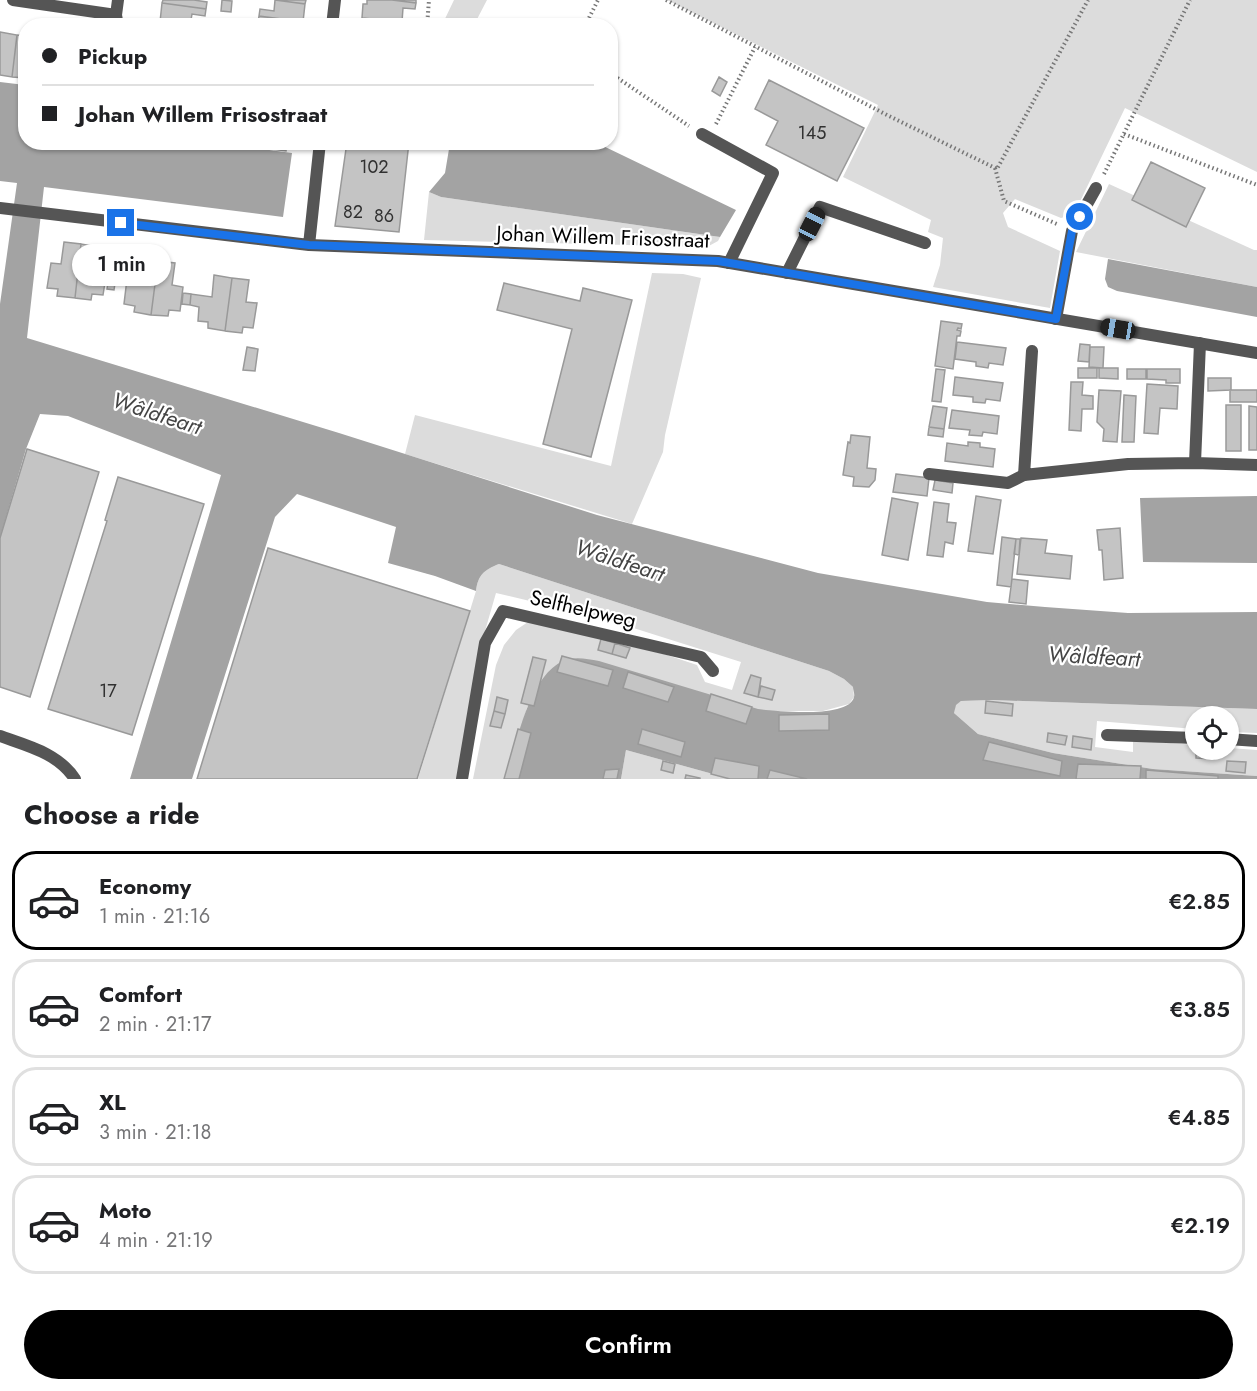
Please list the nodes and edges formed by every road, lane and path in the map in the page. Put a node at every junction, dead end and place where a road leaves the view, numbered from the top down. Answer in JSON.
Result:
{"nodes":[{"id":1,"x":13,"y":0,"type":"edge"},
{"id":2,"x":118,"y":0,"type":"edge"},
{"id":3,"x":335,"y":0,"type":"edge"},
{"id":4,"x":429,"y":0,"type":"edge"},
{"id":5,"x":598,"y":0,"type":"edge"},
{"id":6,"x":666,"y":0,"type":"edge"},
{"id":7,"x":1088,"y":0,"type":"edge"},
{"id":8,"x":1190,"y":0,"type":"edge"},
{"id":9,"x":107,"y":18,"type":"edge"},
{"id":10,"x":117,"y":18,"type":"edge"},
{"id":11,"x":333,"y":18,"type":"edge"},
{"id":12,"x":428,"y":18,"type":"edge"},
{"id":13,"x":589,"y":18,"type":"edge"},
{"id":14,"x":755,"y":47,"type":"junction"},
{"id":15,"x":618,"y":78,"type":"edge"},
{"id":16,"x":1124,"y":134,"type":"junction"},
{"id":17,"x":706,"y":136,"type":"junction"},
{"id":18,"x":319,"y":150,"type":"edge"},
{"id":19,"x":995,"y":167,"type":"junction"},
{"id":20,"x":1257,"y":185,"type":"edge"},
{"id":21,"x":1096,"y":188,"type":"joint"},
{"id":22,"x":0,"y":208,"type":"edge"},
{"id":23,"x":1072,"y":231,"type":"junction"},
{"id":24,"x":926,"y":243,"type":"dead end"},
{"id":25,"x":309,"y":245,"type":"junction"},
{"id":26,"x":729,"y":263,"type":"junction"},
{"id":27,"x":787,"y":273,"type":"junction"},
{"id":28,"x":1056,"y":319,"type":"junction"},
{"id":29,"x":1200,"y":343,"type":"junction"},
{"id":30,"x":1032,"y":351,"type":"dead end"},
{"id":31,"x":1257,"y":353,"type":"edge"},
{"id":32,"x":1195,"y":463,"type":"junction"},
{"id":33,"x":1257,"y":465,"type":"edge"},
{"id":34,"x":929,"y":474,"type":"dead end"},
{"id":35,"x":1024,"y":475,"type":"junction"},
{"id":36,"x":713,"y":671,"type":"dead end"},
{"id":37,"x":1107,"y":735,"type":"dead end"},
{"id":38,"x":0,"y":736,"type":"edge"},
{"id":39,"x":1185,"y":738,"type":"edge"},
{"id":40,"x":1239,"y":740,"type":"edge"},
{"id":41,"x":1257,"y":741,"type":"edge"},
{"id":42,"x":75,"y":779,"type":"edge"},
{"id":43,"x":462,"y":779,"type":"edge"}],
"edges":[{"from":1,"to":9,"type":"street"},
{"from":2,"to":10,"type":"street"},
{"from":3,"to":11,"type":"street"},
{"from":4,"to":12,"type":"path"},
{"from":5,"to":13,"type":"path"},
{"from":6,"to":14,"type":"path"},
{"from":7,"to":19,"type":"path"},
{"from":8,"to":16,"type":"path"},
{"from":14,"to":17,"type":"path"},
{"from":14,"to":19,"type":"path"},
{"from":15,"to":17,"type":"path"},
{"from":16,"to":20,"type":"path"},
{"from":16,"to":21,"type":"path"},
{"from":17,"to":26,"type":"street"},
{"from":18,"to":25,"type":"street"},
{"from":19,"to":23,"type":"path"},
{"from":21,"to":23,"type":"street"},
{"from":22,"to":25,"type":"street","name":"Johan Willem Frisostraat"},
{"from":23,"to":28,"type":"street"},
{"from":24,"to":27,"type":"street"},
{"from":25,"to":26,"type":"street","name":"Johan Willem Frisostraat"},
{"from":26,"to":27,"type":"street","name":"Johan Willem Frisostraat"},
{"from":27,"to":28,"type":"street","name":"Johan Willem Frisostraat"},
{"from":28,"to":29,"type":"street","name":"Johan Willem Frisostraat"},
{"from":29,"to":31,"type":"street","name":"Johan Willem Frisostraat"},
{"from":29,"to":32,"type":"street"},
{"from":30,"to":35,"type":"street"},
{"from":32,"to":33,"type":"street"},
{"from":32,"to":35,"type":"street"},
{"from":34,"to":35,"type":"street"},
{"from":36,"to":43,"type":"street","name":"Selfhelpweg"},
{"from":37,"to":39,"type":"street"},
{"from":38,"to":42,"type":"street"},
{"from":40,"to":41,"type":"street"}]}
